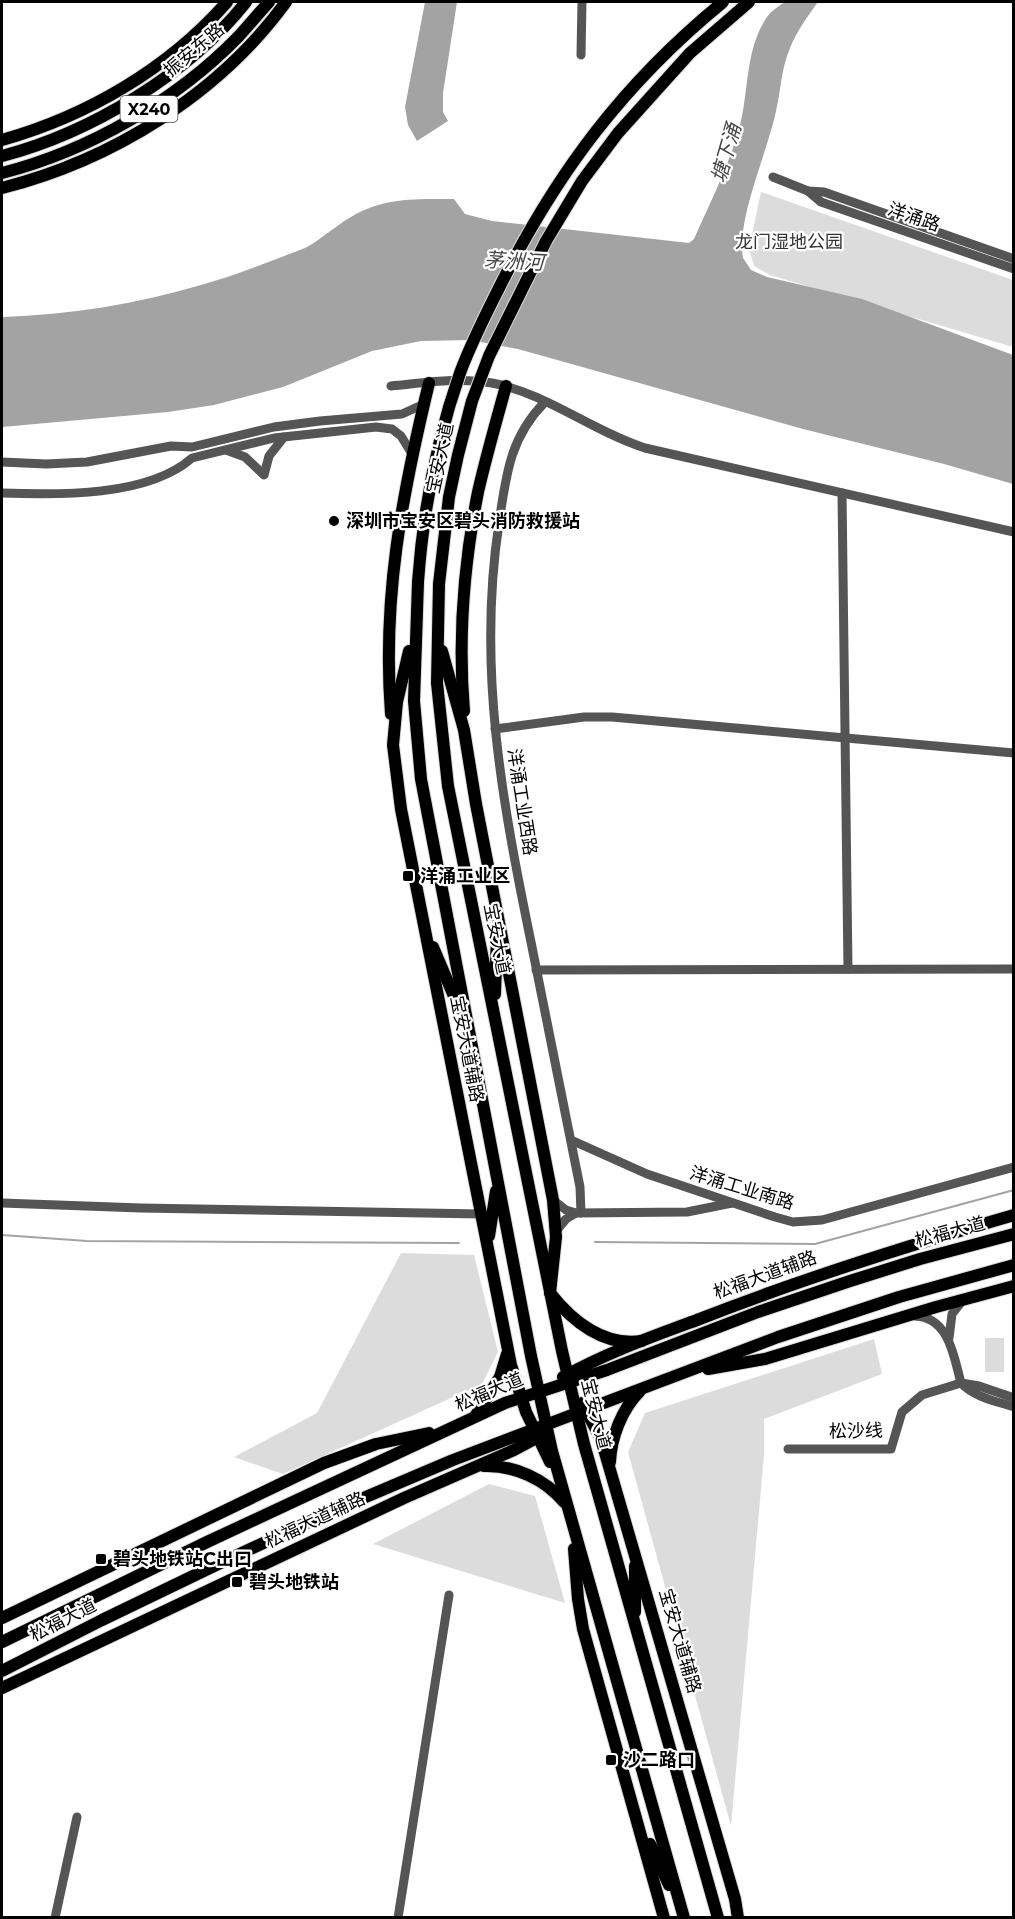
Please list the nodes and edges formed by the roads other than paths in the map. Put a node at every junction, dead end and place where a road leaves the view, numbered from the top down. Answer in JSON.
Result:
{"nodes":[{"id":1,"x":226,"y":2,"type":"edge"},
{"id":2,"x":246,"y":2,"type":"edge"},
{"id":3,"x":269,"y":2,"type":"edge"},
{"id":4,"x":286,"y":2,"type":"edge"},
{"id":5,"x":582,"y":2,"type":"edge"},
{"id":6,"x":723,"y":2,"type":"edge"},
{"id":7,"x":749,"y":2,"type":"edge"},
{"id":8,"x":581,"y":55,"type":"dead end"},
{"id":9,"x":2,"y":140,"type":"edge"},
{"id":10,"x":2,"y":156,"type":"edge"},
{"id":11,"x":2,"y":173,"type":"edge"},
{"id":12,"x":773,"y":177,"type":"dead end"},
{"id":13,"x":2,"y":188,"type":"edge"},
{"id":14,"x":808,"y":191,"type":"junction"},
{"id":15,"x":1014,"y":259,"type":"edge"},
{"id":16,"x":1014,"y":269,"type":"edge"},
{"id":17,"x":429,"y":383,"type":"junction"},
{"id":18,"x":391,"y":386,"type":"dead end"},
{"id":19,"x":506,"y":386,"type":"junction"},
{"id":20,"x":545,"y":402,"type":"junction"},
{"id":21,"x":424,"y":404,"type":"junction"},
{"id":22,"x":284,"y":437,"type":"junction"},
{"id":23,"x":226,"y":450,"type":"junction"},
{"id":24,"x":412,"y":453,"type":"junction"},
{"id":25,"x":2,"y":462,"type":"edge"},
{"id":26,"x":2,"y":493,"type":"edge"},
{"id":27,"x":842,"y":493,"type":"junction"},
{"id":28,"x":1014,"y":532,"type":"edge"},
{"id":29,"x":416,"y":611,"type":"junction"},
{"id":30,"x":437,"y":627,"type":"junction"},
{"id":31,"x":495,"y":729,"type":"junction"},
{"id":32,"x":847,"y":738,"type":"junction"},
{"id":33,"x":393,"y":745,"type":"junction"},
{"id":34,"x":467,"y":745,"type":"junction"},
{"id":35,"x":1014,"y":753,"type":"edge"},
{"id":36,"x":496,"y":908,"type":"junction"},
{"id":37,"x":422,"y":914,"type":"junction"},
{"id":38,"x":848,"y":969,"type":"junction"},
{"id":39,"x":1014,"y":969,"type":"edge"},
{"id":40,"x":536,"y":970,"type":"junction"},
{"id":41,"x":497,"y":1031,"type":"junction"},
{"id":42,"x":470,"y":1039,"type":"junction"},
{"id":43,"x":571,"y":1140,"type":"junction"},
{"id":44,"x":1014,"y":1167,"type":"edge"},
{"id":45,"x":496,"y":1175,"type":"junction"},
{"id":46,"x":553,"y":1200,"type":"junction"},
{"id":47,"x":2,"y":1203,"type":"edge"},
{"id":48,"x":732,"y":1203,"type":"junction"},
{"id":49,"x":579,"y":1213,"type":"junction"},
{"id":50,"x":481,"y":1214,"type":"junction"},
{"id":51,"x":1014,"y":1215,"type":"edge"},
{"id":52,"x":556,"y":1231,"type":"junction"},
{"id":53,"x":1014,"y":1234,"type":"edge"},
{"id":54,"x":488,"y":1251,"type":"junction"},
{"id":55,"x":1014,"y":1265,"type":"edge"},
{"id":56,"x":1014,"y":1286,"type":"edge"},
{"id":57,"x":550,"y":1293,"type":"junction"},
{"id":58,"x":803,"y":1297,"type":"junction"},
{"id":59,"x":964,"y":1299,"type":"junction"},
{"id":60,"x":743,"y":1302,"type":"junction"},
{"id":61,"x":906,"y":1316,"type":"junction"},
{"id":62,"x":949,"y":1338,"type":"junction"},
{"id":63,"x":642,"y":1341,"type":"junction"},
{"id":64,"x":508,"y":1349,"type":"junction"},
{"id":65,"x":688,"y":1371,"type":"junction"},
{"id":66,"x":568,"y":1378,"type":"junction"},
{"id":67,"x":961,"y":1383,"type":"junction"},
{"id":68,"x":644,"y":1388,"type":"junction"},
{"id":69,"x":538,"y":1391,"type":"junction"},
{"id":70,"x":520,"y":1397,"type":"junction"},
{"id":71,"x":1014,"y":1398,"type":"edge"},
{"id":72,"x":1014,"y":1407,"type":"edge"},
{"id":73,"x":581,"y":1411,"type":"junction"},
{"id":74,"x":474,"y":1417,"type":"junction"},
{"id":75,"x":445,"y":1430,"type":"junction"},
{"id":76,"x":541,"y":1431,"type":"junction"},
{"id":77,"x":788,"y":1449,"type":"dead end"},
{"id":78,"x":480,"y":1466,"type":"junction"},
{"id":79,"x":611,"y":1472,"type":"junction"},
{"id":80,"x":404,"y":1498,"type":"junction"},
{"id":81,"x":567,"y":1504,"type":"junction"},
{"id":82,"x":328,"y":1513,"type":"junction"},
{"id":83,"x":574,"y":1530,"type":"junction"},
{"id":84,"x":636,"y":1553,"type":"junction"},
{"id":85,"x":449,"y":1594,"type":"dead end"},
{"id":86,"x":2,"y":1618,"type":"edge"},
{"id":87,"x":635,"y":1625,"type":"junction"},
{"id":88,"x":2,"y":1642,"type":"edge"},
{"id":89,"x":2,"y":1671,"type":"edge"},
{"id":90,"x":2,"y":1688,"type":"edge"},
{"id":91,"x":636,"y":1815,"type":"junction"},
{"id":92,"x":77,"y":1817,"type":"dead end"},
{"id":93,"x":55,"y":1917,"type":"edge"},
{"id":94,"x":398,"y":1917,"type":"edge"},
{"id":95,"x":664,"y":1917,"type":"edge"},
{"id":96,"x":684,"y":1917,"type":"edge"},
{"id":97,"x":718,"y":1917,"type":"edge"},
{"id":98,"x":738,"y":1917,"type":"edge"}],
"edges":[{"from":1,"to":9,"type":"main road"},
{"from":2,"to":10,"type":"main road","name":"振安东路","number":"X240"},
{"from":3,"to":11,"type":"main road","name":"振安东路","number":"X240"},
{"from":4,"to":13,"type":"main road"},
{"from":5,"to":8,"type":"street"},
{"from":6,"to":29,"type":"main road","name":"宝安大道","bridge":true},
{"from":7,"to":30,"type":"main road","name":"宝安大道","bridge":true},
{"from":12,"to":14,"type":"street","name":"洋涌路"},
{"from":14,"to":15,"type":"street","name":"洋涌路"},
{"from":14,"to":16,"type":"street","name":"洋涌路"},
{"from":17,"to":18,"type":"street"},
{"from":17,"to":19,"type":"street"},
{"from":17,"to":21,"type":"main road"},
{"from":19,"to":20,"type":"street"},
{"from":19,"to":34,"type":"main road"},
{"from":20,"to":27,"type":"street"},
{"from":20,"to":31,"type":"street","name":"洋涌工业西路"},
{"from":21,"to":24,"type":"main road"},
{"from":21,"to":25,"type":"street"},
{"from":22,"to":23,"type":"street"},
{"from":22,"to":23,"type":"street"},
{"from":22,"to":24,"type":"street"},
{"from":23,"to":26,"type":"street"},
{"from":24,"to":33,"type":"main road"},
{"from":27,"to":28,"type":"street"},
{"from":27,"to":32,"type":"street"},
{"from":29,"to":33,"type":"main road","name":"宝安大道辅路"},
{"from":29,"to":42,"type":"main road","name":"宝安大道"},
{"from":30,"to":34,"type":"main road"},
{"from":30,"to":41,"type":"main road","name":"宝安大道"},
{"from":31,"to":32,"type":"street"},
{"from":31,"to":40,"type":"street","name":"洋涌工业西路"},
{"from":32,"to":35,"type":"street"},
{"from":32,"to":38,"type":"street"},
{"from":33,"to":37,"type":"main road","name":"宝安大道辅路"},
{"from":34,"to":36,"type":"main road"},
{"from":36,"to":41,"type":"main road"},
{"from":36,"to":46,"type":"main road"},
{"from":37,"to":42,"type":"main road"},
{"from":37,"to":50,"type":"main road","name":"宝安大道辅路"},
{"from":38,"to":39,"type":"street"},
{"from":38,"to":40,"type":"street"},
{"from":40,"to":43,"type":"street","name":"洋涌工业西路"},
{"from":41,"to":57,"type":"main road","name":"宝安大道"},
{"from":42,"to":45,"type":"main road","name":"宝安大道"},
{"from":43,"to":48,"type":"street","name":"洋涌工业南路"},
{"from":43,"to":49,"type":"street","name":"洋涌工业西路"},
{"from":44,"to":48,"type":"street","name":"洋涌工业南路"},
{"from":45,"to":54,"type":"main road"},
{"from":45,"to":69,"type":"main road","name":"宝安大道"},
{"from":46,"to":49,"type":"street"},
{"from":46,"to":52,"type":"main road"},
{"from":47,"to":50,"type":"street"},
{"from":48,"to":49,"type":"street"},
{"from":49,"to":52,"type":"street"},
{"from":50,"to":54,"type":"main road","name":"宝安大道辅路"},
{"from":51,"to":60,"type":"main road","name":"松福大道辅路"},
{"from":52,"to":57,"type":"main road"},
{"from":53,"to":58,"type":"main road","name":"松福大道"},
{"from":54,"to":64,"type":"main road","name":"宝安大道辅路"},
{"from":55,"to":65,"type":"main road","name":"松福大道"},
{"from":56,"to":59,"type":"main road"},
{"from":57,"to":63,"type":"main road"},
{"from":57,"to":66,"type":"main road","name":"宝安大道"},
{"from":58,"to":60,"type":"main road"},
{"from":58,"to":66,"type":"main road","name":"松福大道"},
{"from":59,"to":61,"type":"main road"},
{"from":59,"to":62,"type":"street"},
{"from":60,"to":63,"type":"main road","name":"松福大道辅路"},
{"from":61,"to":62,"type":"street"},
{"from":61,"to":65,"type":"main road"},
{"from":62,"to":67,"type":"street"},
{"from":63,"to":66,"type":"main road","name":"松福大道辅路"},
{"from":64,"to":70,"type":"main road","name":"宝安大道辅路"},
{"from":64,"to":74,"type":"main road"},
{"from":65,"to":68,"type":"main road","name":"松福大道"},
{"from":66,"to":69,"type":"main road","name":"松福大道辅路"},
{"from":66,"to":73,"type":"main road","name":"宝安大道辅路"},
{"from":67,"to":71,"type":"street"},
{"from":67,"to":72,"type":"street"},
{"from":67,"to":77,"type":"street","name":"松沙线"},
{"from":68,"to":73,"type":"main road","name":"松福大道"},
{"from":68,"to":79,"type":"main road"},
{"from":69,"to":70,"type":"main road","name":"松福大道"},
{"from":69,"to":76,"type":"main road","name":"宝安大道"},
{"from":70,"to":74,"type":"main road","name":"松福大道"},
{"from":70,"to":76,"type":"main road","name":"宝安大道辅路"},
{"from":73,"to":76,"type":"main road","name":"松福大道"},
{"from":73,"to":79,"type":"main road","name":"宝安大道辅路"},
{"from":73,"to":87,"type":"main road","name":"宝安大道"},
{"from":74,"to":75,"type":"main road","name":"松福大道"},
{"from":75,"to":86,"type":"main road"},
{"from":75,"to":88,"type":"main road","name":"松福大道"},
{"from":76,"to":78,"type":"main road","name":"松福大道辅路"},
{"from":76,"to":81,"type":"main road","name":"宝安大道"},
{"from":76,"to":82,"type":"main road","name":"松福大道"},
{"from":78,"to":80,"type":"main road","name":"松福大道辅路"},
{"from":78,"to":81,"type":"main road"},
{"from":79,"to":84,"type":"main road","name":"宝安大道辅路"},
{"from":80,"to":82,"type":"main road"},
{"from":80,"to":90,"type":"main road","name":"松福大道辅路"},
{"from":81,"to":83,"type":"main road","name":"宝安大道"},
{"from":82,"to":89,"type":"main road","name":"松福大道"},
{"from":83,"to":91,"type":"main road"},
{"from":83,"to":96,"type":"main road","name":"宝安大道"},
{"from":84,"to":87,"type":"main road"},
{"from":84,"to":98,"type":"main road","name":"宝安大道辅路"},
{"from":85,"to":94,"type":"street"},
{"from":87,"to":97,"type":"main road","name":"宝安大道"},
{"from":91,"to":95,"type":"main road"},
{"from":91,"to":96,"type":"main road"},
{"from":92,"to":93,"type":"street"}]}
